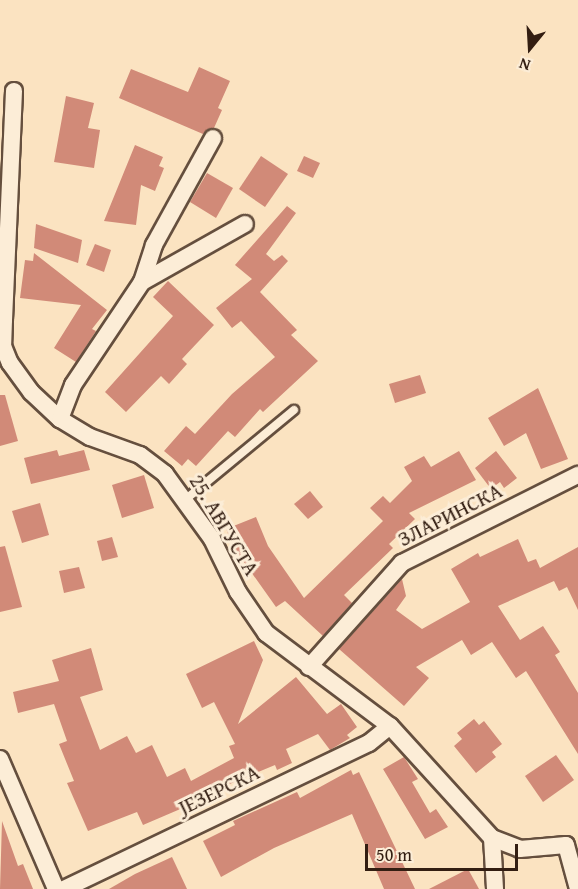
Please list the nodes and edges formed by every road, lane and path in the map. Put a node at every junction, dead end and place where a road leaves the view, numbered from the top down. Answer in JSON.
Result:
{"nodes":[{"id":1,"x":14,"y":90,"type":"dead end"},
{"id":2,"x":213,"y":138,"type":"dead end"},
{"id":3,"x":245,"y":224,"type":"dead end"},
{"id":4,"x":142,"y":282,"type":"junction"},
{"id":5,"x":294,"y":410,"type":"dead end"},
{"id":6,"x":60,"y":419,"type":"junction"},
{"id":7,"x":578,"y":475,"type":"edge"},
{"id":8,"x":186,"y":499,"type":"junction"},
{"id":9,"x":309,"y":667,"type":"junction"},
{"id":10,"x":390,"y":726,"type":"junction"},
{"id":11,"x":0,"y":759,"type":"edge"},
{"id":12,"x":492,"y":838,"type":"junction"},
{"id":13,"x":572,"y":842,"type":"edge"},
{"id":14,"x":56,"y":889,"type":"edge"},
{"id":15,"x":64,"y":889,"type":"edge"},
{"id":16,"x":495,"y":889,"type":"edge"},
{"id":17,"x":578,"y":889,"type":"edge"}],
"edges":[{"from":1,"to":6,"type":"street","name":"25. АВГУСТА"},
{"from":2,"to":4,"type":"street"},
{"from":3,"to":4,"type":"street"},
{"from":4,"to":6,"type":"street"},
{"from":5,"to":8,"type":"lane"},
{"from":6,"to":8,"type":"street","name":"25. АВГУСТА"},
{"from":7,"to":9,"type":"street","name":"ЗЛАРИНСКА"},
{"from":8,"to":9,"type":"street","name":"25. АВГУСТА"},
{"from":9,"to":10,"type":"street","name":"25. АВГУСТА"},
{"from":10,"to":12,"type":"street","name":"25. АВГУСТА"},
{"from":10,"to":15,"type":"street","name":"ЈЕЗЕРСКА"},
{"from":11,"to":14,"type":"street"},
{"from":12,"to":13,"type":"street","name":"25. АВГУСТА"},
{"from":12,"to":16,"type":"street"},
{"from":13,"to":17,"type":"street","name":"25. АВГУСТА"}]}
